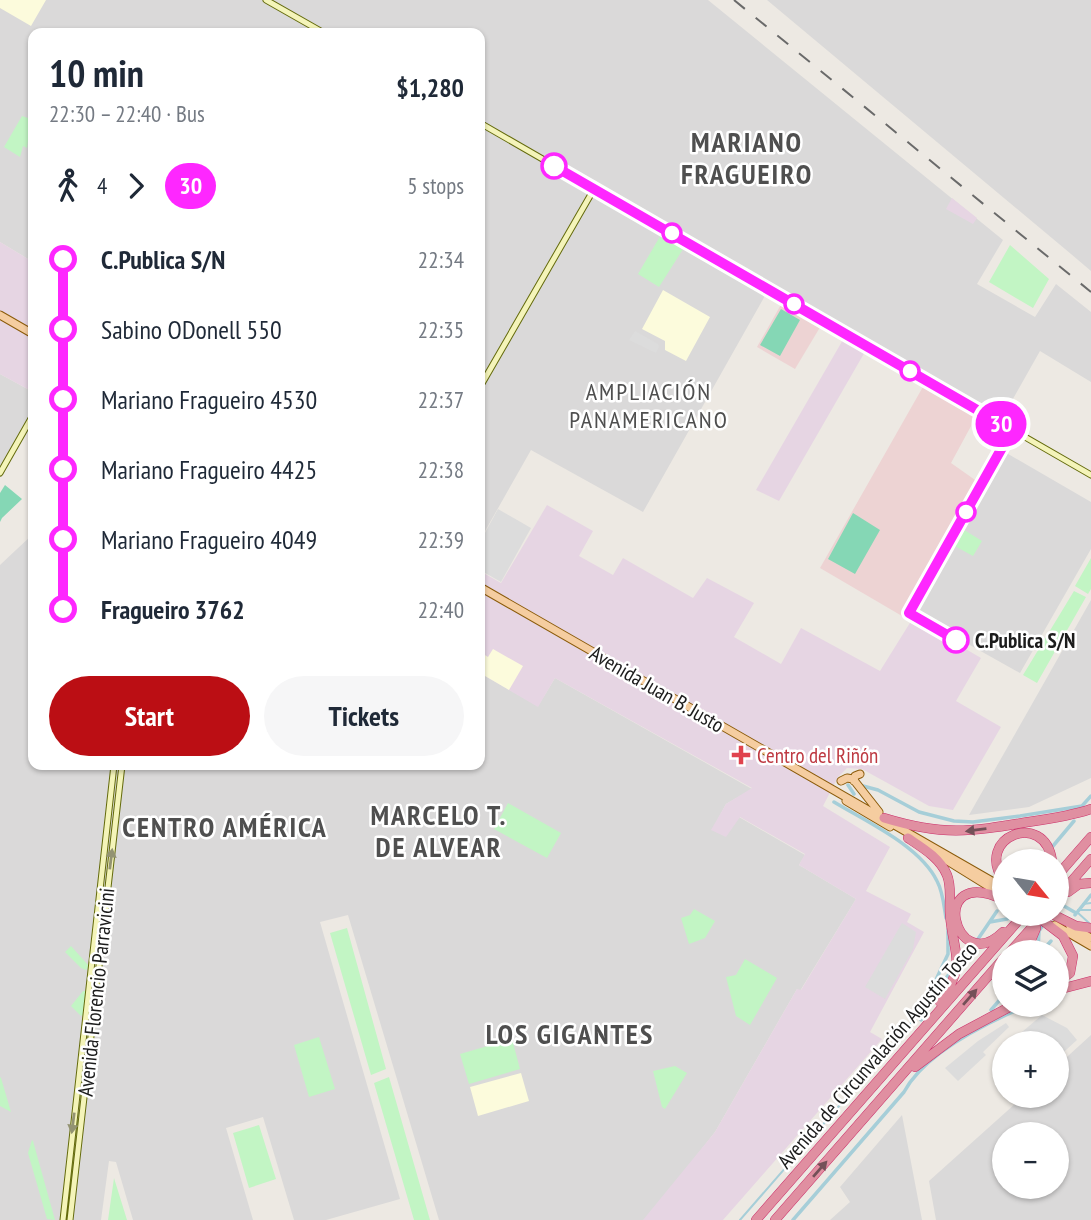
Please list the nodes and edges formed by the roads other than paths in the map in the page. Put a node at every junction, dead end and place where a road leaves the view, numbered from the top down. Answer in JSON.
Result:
{"nodes":[{"id":1,"x":266,"y":0,"type":"edge"},
{"id":2,"x":315,"y":28,"type":"edge"},
{"id":3,"x":485,"y":126,"type":"edge"},
{"id":4,"x":594,"y":189,"type":"junction"},
{"id":5,"x":0,"y":313,"type":"edge"},
{"id":6,"x":28,"y":329,"type":"edge"},
{"id":7,"x":485,"y":378,"type":"edge"},
{"id":8,"x":28,"y":424,"type":"edge"},
{"id":9,"x":0,"y":472,"type":"edge"},
{"id":10,"x":1091,"y":475,"type":"edge"},
{"id":11,"x":485,"y":590,"type":"edge"},
{"id":12,"x":496,"y":597,"type":"junction"},
{"id":13,"x":113,"y":770,"type":"edge"},
{"id":14,"x":121,"y":770,"type":"edge"},
{"id":15,"x":860,"y":774,"type":"dead end"},
{"id":16,"x":841,"y":781,"type":"dead end"},
{"id":17,"x":854,"y":781,"type":"junction"},
{"id":18,"x":835,"y":792,"type":"junction"},
{"id":19,"x":1091,"y":809,"type":"edge"},
{"id":20,"x":884,"y":818,"type":"junction"},
{"id":21,"x":1091,"y":837,"type":"edge"},
{"id":22,"x":908,"y":838,"type":"junction"},
{"id":23,"x":999,"y":849,"type":"edge"},
{"id":24,"x":1049,"y":849,"type":"edge"},
{"id":25,"x":1091,"y":859,"type":"edge"},
{"id":26,"x":1069,"y":862,"type":"edge"},
{"id":27,"x":992,"y":881,"type":"edge"},
{"id":28,"x":1091,"y":883,"type":"edge"},
{"id":29,"x":1069,"y":886,"type":"edge"},
{"id":30,"x":992,"y":890,"type":"edge"},
{"id":31,"x":1069,"y":891,"type":"edge"},
{"id":32,"x":992,"y":894,"type":"edge"},
{"id":33,"x":1069,"y":924,"type":"edge"},
{"id":34,"x":1008,"y":926,"type":"edge"},
{"id":35,"x":1013,"y":926,"type":"edge"},
{"id":36,"x":1036,"y":926,"type":"edge"},
{"id":37,"x":1054,"y":926,"type":"edge"},
{"id":38,"x":1061,"y":926,"type":"edge"},
{"id":39,"x":1066,"y":926,"type":"edge"},
{"id":40,"x":1091,"y":928,"type":"edge"},
{"id":41,"x":1091,"y":938,"type":"edge"},
{"id":42,"x":1022,"y":940,"type":"edge"},
{"id":43,"x":1066,"y":940,"type":"edge"},
{"id":44,"x":1091,"y":946,"type":"edge"},
{"id":45,"x":1069,"y":947,"type":"edge"},
{"id":46,"x":992,"y":972,"type":"edge"},
{"id":47,"x":1069,"y":974,"type":"edge"},
{"id":48,"x":1091,"y":981,"type":"edge"},
{"id":49,"x":1069,"y":987,"type":"edge"},
{"id":50,"x":992,"y":1016,"type":"edge"},
{"id":51,"x":894,"y":1063,"type":"junction"},
{"id":52,"x":889,"y":1089,"type":"junction"},
{"id":53,"x":63,"y":1220,"type":"edge"},
{"id":54,"x":70,"y":1220,"type":"edge"},
{"id":55,"x":756,"y":1220,"type":"edge"},
{"id":56,"x":775,"y":1220,"type":"edge"}],
"edges":[{"from":1,"to":2,"type":"main road"},
{"from":3,"to":4,"type":"main road"},
{"from":4,"to":7,"type":"main road"},
{"from":4,"to":10,"type":"main road"},
{"from":5,"to":6,"type":"main road"},
{"from":8,"to":9,"type":"main road"},
{"from":11,"to":12,"type":"main road","name":"Avenida Juan B. Justo"},
{"from":12,"to":12,"type":"main road"},
{"from":12,"to":18,"type":"main road","name":"Avenida Juan B. Justo"},
{"from":13,"to":53,"type":"main road","name":"Avenida Florencio Parravicini","one_way":true},
{"from":54,"to":14,"type":"main road","name":"Avenida Florencio Parravicini","one_way":true},
{"from":15,"to":17,"type":"main road"},
{"from":16,"to":17,"type":"main road"},
{"from":17,"to":20,"type":"main road"},
{"from":18,"to":20,"type":"main road","name":"Avenida Juan B. Justo"},
{"from":18,"to":22,"type":"main road","name":"Avenida Juan B. Justo"},
{"from":19,"to":20,"type":"highway","one_way":true},
{"from":20,"to":27,"type":"main road","name":"Avenida Juan B. Justo"},
{"from":21,"to":26,"type":"highway"},
{"from":22,"to":30,"type":"main road","name":"Avenida Juan B. Justo"},
{"from":22,"to":51,"type":"highway"},
{"from":23,"to":24,"type":"highway"},
{"from":25,"to":29,"type":"highway"},
{"from":28,"to":31,"type":"highway"},
{"from":32,"to":34,"type":"highway"},
{"from":33,"to":40,"type":"highway"},
{"from":35,"to":51,"type":"highway","name":"Avenida de Circunvalación Agustín Tosco"},
{"from":36,"to":42,"type":"highway","name":"Avenida de Circunvalación Agustín Tosco"},
{"from":37,"to":43,"type":"highway"},
{"from":38,"to":44,"type":"main road"},
{"from":39,"to":41,"type":"main road"},
{"from":45,"to":47,"type":"highway"},
{"from":52,"to":46,"type":"highway","name":"Avenida de Circunvalación Agustín Tosco","one_way":true},
{"from":48,"to":49,"type":"highway"},
{"from":50,"to":52,"type":"highway"},
{"from":51,"to":55,"type":"highway","name":"Avenida de Circunvalación Agustín Tosco"},
{"from":56,"to":52,"type":"highway","name":"Avenida de Circunvalación Agustín Tosco","one_way":true}]}
